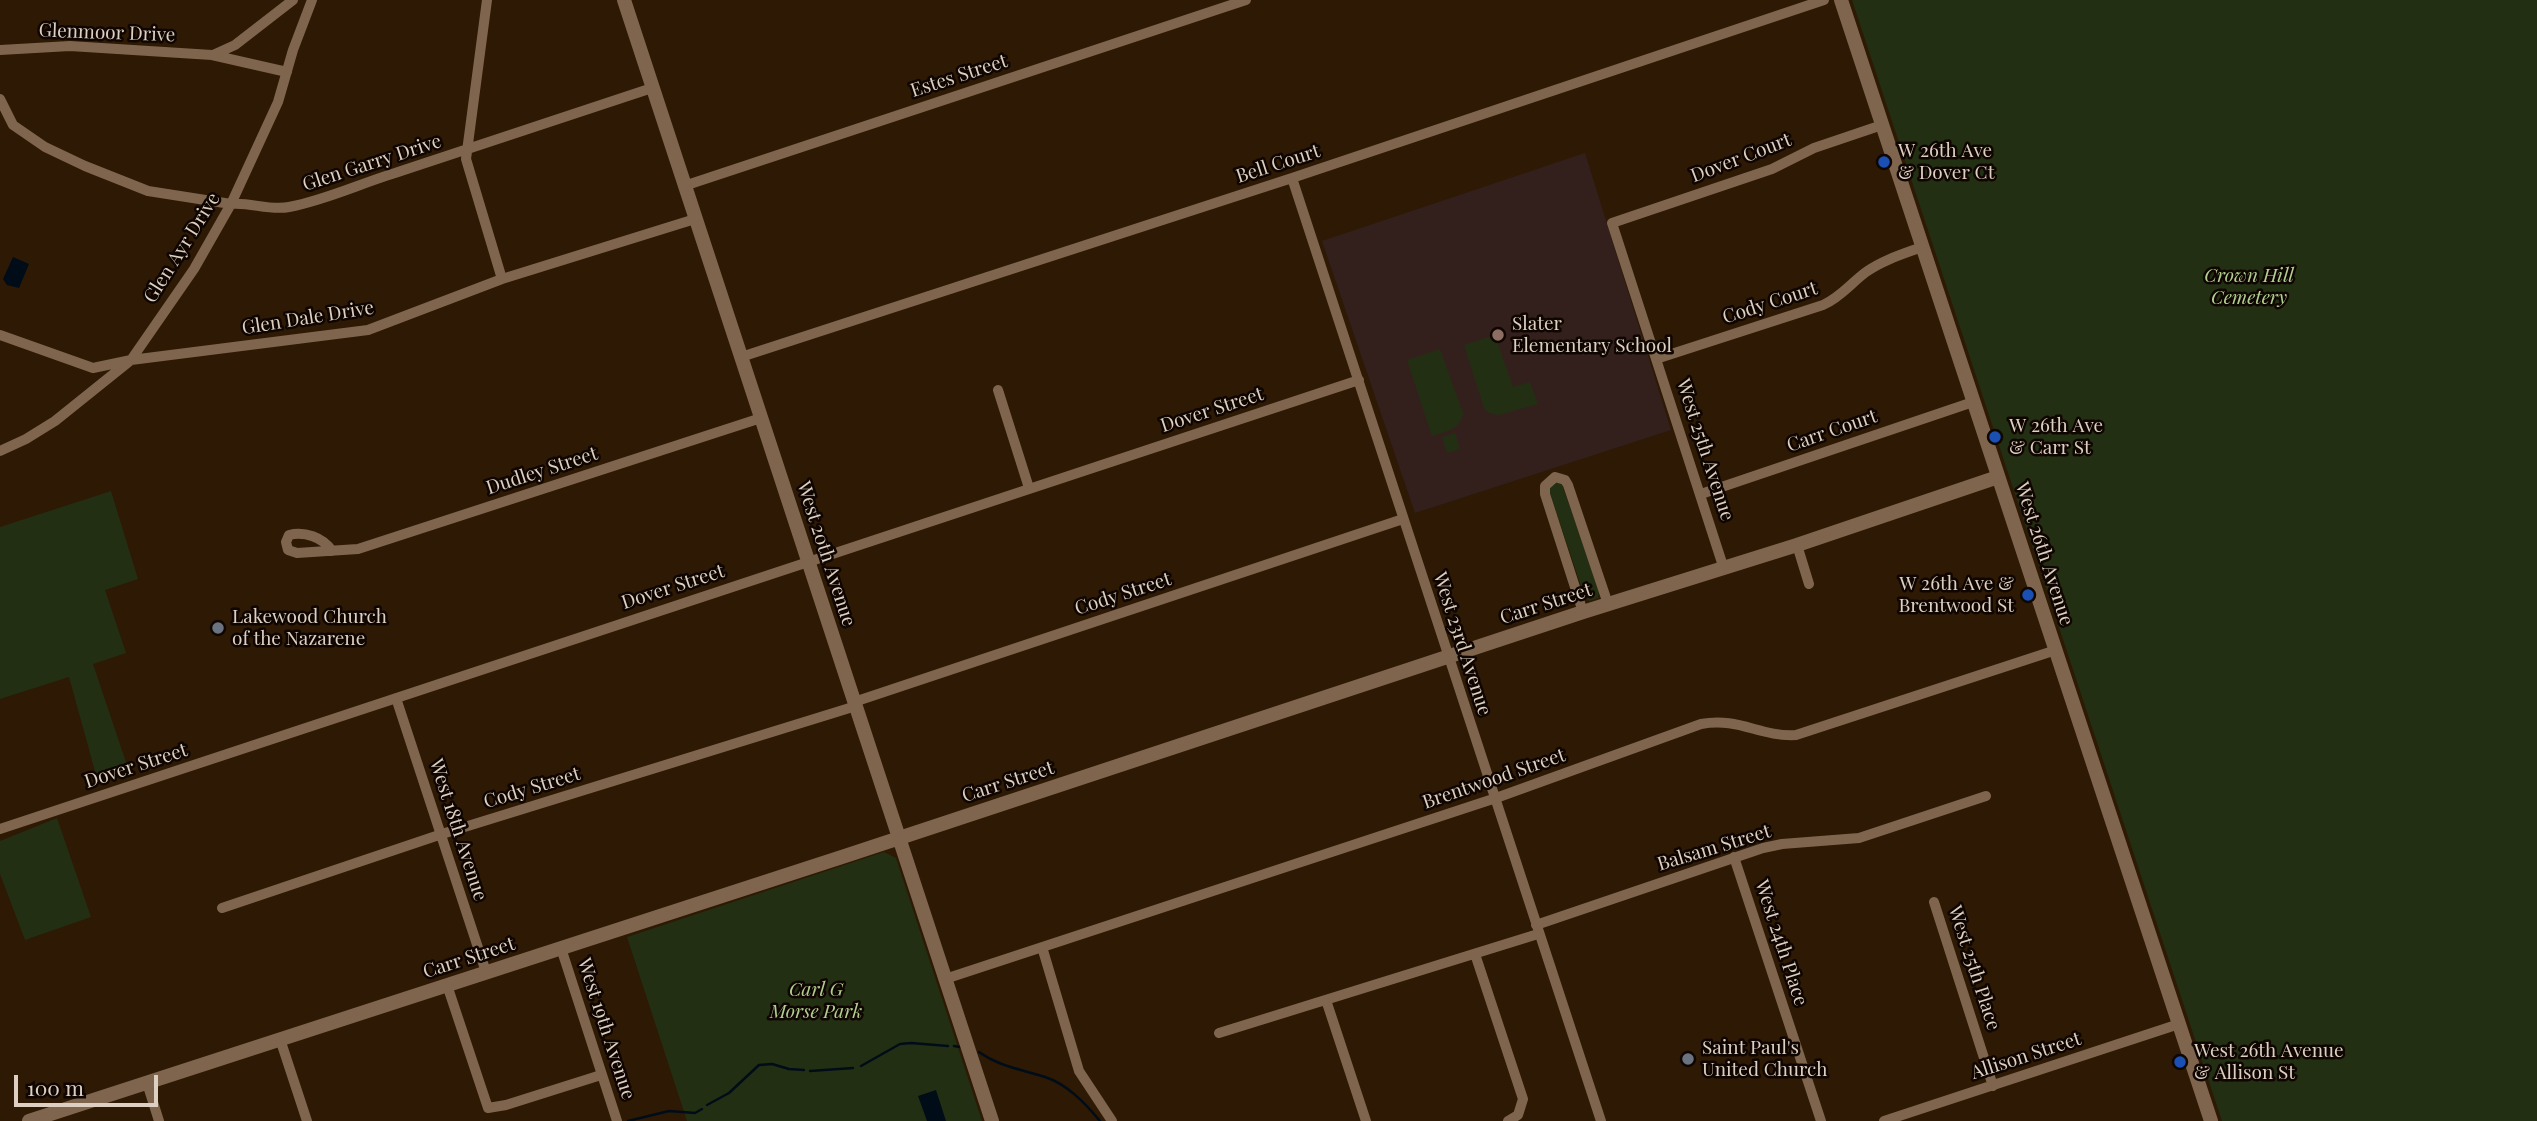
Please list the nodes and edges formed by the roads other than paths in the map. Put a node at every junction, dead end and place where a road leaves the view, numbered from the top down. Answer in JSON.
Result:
{"nodes":[{"id":1,"x":293,"y":0,"type":"edge"},
{"id":2,"x":312,"y":0,"type":"edge"},
{"id":3,"x":487,"y":0,"type":"edge"},
{"id":4,"x":624,"y":0,"type":"edge"},
{"id":5,"x":1245,"y":0,"type":"edge"},
{"id":6,"x":1824,"y":0,"type":"edge"},
{"id":7,"x":1841,"y":0,"type":"edge"},
{"id":8,"x":0,"y":50,"type":"edge"},
{"id":9,"x":212,"y":55,"type":"junction"},
{"id":10,"x":287,"y":72,"type":"junction"},
{"id":11,"x":652,"y":88,"type":"junction"},
{"id":12,"x":0,"y":99,"type":"edge"},
{"id":13,"x":1882,"y":125,"type":"junction"},
{"id":14,"x":467,"y":151,"type":"junction"},
{"id":15,"x":1292,"y":178,"type":"junction"},
{"id":16,"x":684,"y":186,"type":"junction"},
{"id":17,"x":231,"y":204,"type":"junction"},
{"id":18,"x":695,"y":219,"type":"junction"},
{"id":19,"x":1612,"y":223,"type":"joint"},
{"id":20,"x":1922,"y":247,"type":"junction"},
{"id":21,"x":502,"y":279,"type":"junction"},
{"id":22,"x":0,"y":335,"type":"edge"},
{"id":23,"x":741,"y":357,"type":"junction"},
{"id":24,"x":1656,"y":359,"type":"junction"},
{"id":25,"x":131,"y":360,"type":"junction"},
{"id":26,"x":1359,"y":380,"type":"junction"},
{"id":27,"x":998,"y":390,"type":"dead end"},
{"id":28,"x":1973,"y":402,"type":"junction"},
{"id":29,"x":761,"y":418,"type":"junction"},
{"id":30,"x":0,"y":451,"type":"edge"},
{"id":31,"x":1998,"y":477,"type":"junction"},
{"id":32,"x":1029,"y":488,"type":"junction"},
{"id":33,"x":1701,"y":494,"type":"junction"},
{"id":34,"x":1403,"y":519,"type":"junction"},
{"id":35,"x":1797,"y":545,"type":"junction"},
{"id":36,"x":332,"y":551,"type":"dead end"},
{"id":37,"x":808,"y":561,"type":"junction"},
{"id":38,"x":1724,"y":569,"type":"junction"},
{"id":39,"x":1810,"y":584,"type":"dead end"},
{"id":40,"x":1608,"y":604,"type":"junction"},
{"id":41,"x":1583,"y":612,"type":"junction"},
{"id":42,"x":2056,"y":650,"type":"junction"},
{"id":43,"x":1447,"y":656,"type":"junction"},
{"id":44,"x":396,"y":698,"type":"junction"},
{"id":45,"x":855,"y":704,"type":"junction"},
{"id":46,"x":1986,"y":796,"type":"dead end"},
{"id":47,"x":1496,"y":797,"type":"junction"},
{"id":48,"x":0,"y":829,"type":"edge"},
{"id":49,"x":442,"y":834,"type":"junction"},
{"id":50,"x":898,"y":837,"type":"junction"},
{"id":51,"x":1734,"y":857,"type":"junction"},
{"id":52,"x":1934,"y":902,"type":"dead end"},
{"id":53,"x":222,"y":908,"type":"dead end"},
{"id":54,"x":1537,"y":929,"type":"junction"},
{"id":55,"x":1042,"y":947,"type":"junction"},
{"id":56,"x":561,"y":948,"type":"junction"},
{"id":57,"x":1475,"y":954,"type":"junction"},
{"id":58,"x":486,"y":972,"type":"junction"},
{"id":59,"x":945,"y":979,"type":"junction"},
{"id":60,"x":447,"y":985,"type":"junction"},
{"id":61,"x":1326,"y":1000,"type":"junction"},
{"id":62,"x":2179,"y":1024,"type":"junction"},
{"id":63,"x":1219,"y":1033,"type":"dead end"},
{"id":64,"x":280,"y":1039,"type":"junction"},
{"id":65,"x":601,"y":1074,"type":"junction"},
{"id":66,"x":147,"y":1083,"type":"junction"},
{"id":67,"x":1993,"y":1086,"type":"junction"},
{"id":68,"x":29,"y":1121,"type":"edge"},
{"id":69,"x":159,"y":1121,"type":"edge"},
{"id":70,"x":307,"y":1121,"type":"edge"},
{"id":71,"x":617,"y":1121,"type":"edge"},
{"id":72,"x":992,"y":1121,"type":"edge"},
{"id":73,"x":1112,"y":1121,"type":"edge"},
{"id":74,"x":1366,"y":1121,"type":"edge"},
{"id":75,"x":1509,"y":1121,"type":"edge"},
{"id":76,"x":1601,"y":1121,"type":"edge"},
{"id":77,"x":1821,"y":1121,"type":"edge"},
{"id":78,"x":1884,"y":1121,"type":"edge"},
{"id":79,"x":2211,"y":1121,"type":"edge"}],
"edges":[{"from":1,"to":9,"type":"street"},
{"from":2,"to":10,"type":"street","name":"Glen Ayr Drive"},
{"from":3,"to":14,"type":"street"},
{"from":4,"to":11,"type":"street","name":"West 20th Avenue"},
{"from":5,"to":16,"type":"street","name":"Estes Street"},
{"from":6,"to":15,"type":"street","name":"Bell Court"},
{"from":7,"to":13,"type":"street","name":"West 26th Avenue"},
{"from":8,"to":9,"type":"street","name":"Glenmoor Drive"},
{"from":9,"to":10,"type":"street","name":"Glenmoor Drive"},
{"from":10,"to":17,"type":"street","name":"Glen Ayr Drive"},
{"from":11,"to":14,"type":"street","name":"Glen Garry Drive"},
{"from":11,"to":16,"type":"street","name":"West 20th Avenue"},
{"from":12,"to":17,"type":"street","name":"Glen Garry Drive"},
{"from":13,"to":19,"type":"street","name":"Dover Court"},
{"from":13,"to":20,"type":"street","name":"West 26th Avenue"},
{"from":14,"to":17,"type":"street","name":"Glen Garry Drive"},
{"from":14,"to":21,"type":"street"},
{"from":15,"to":23,"type":"street","name":"Bell Court"},
{"from":15,"to":26,"type":"street","name":"West 23rd Avenue"},
{"from":16,"to":18,"type":"street","name":"West 20th Avenue"},
{"from":17,"to":25,"type":"street","name":"Glen Ayr Drive"},
{"from":18,"to":21,"type":"street","name":"Glen Dale Drive"},
{"from":18,"to":23,"type":"street","name":"West 20th Avenue"},
{"from":19,"to":24,"type":"street","name":"West 25th Avenue"},
{"from":20,"to":24,"type":"street","name":"Cody Court"},
{"from":20,"to":28,"type":"street","name":"West 26th Avenue"},
{"from":21,"to":25,"type":"street","name":"Glen Dale Drive"},
{"from":22,"to":25,"type":"street","name":"Glen Dale Drive"},
{"from":23,"to":29,"type":"street","name":"West 20th Avenue"},
{"from":24,"to":33,"type":"street","name":"West 25th Avenue"},
{"from":25,"to":30,"type":"street","name":"Glen Ayr Drive"},
{"from":26,"to":32,"type":"street","name":"Dover Street"},
{"from":26,"to":34,"type":"street","name":"West 23rd Avenue"},
{"from":27,"to":32,"type":"street"},
{"from":28,"to":31,"type":"street","name":"West 26th Avenue"},
{"from":28,"to":33,"type":"street","name":"Carr Court"},
{"from":29,"to":36,"type":"street","name":"Dudley Street"},
{"from":29,"to":37,"type":"street","name":"West 20th Avenue"},
{"from":31,"to":35,"type":"street","name":"Carr Street"},
{"from":31,"to":42,"type":"street","name":"West 26th Avenue"},
{"from":32,"to":37,"type":"street","name":"Dover Street"},
{"from":33,"to":38,"type":"street","name":"West 25th Avenue"},
{"from":34,"to":43,"type":"street","name":"West 23rd Avenue"},
{"from":34,"to":45,"type":"street","name":"Cody Street"},
{"from":35,"to":38,"type":"street","name":"Carr Street"},
{"from":35,"to":39,"type":"street"},
{"from":37,"to":44,"type":"street","name":"Dover Street"},
{"from":37,"to":45,"type":"street","name":"West 20th Avenue"},
{"from":38,"to":40,"type":"street","name":"Carr Street"},
{"from":40,"to":41,"type":"street","name":"Carr Street"},
{"from":40,"to":41,"type":"street"},
{"from":41,"to":43,"type":"street","name":"Carr Street"},
{"from":42,"to":47,"type":"street","name":"Brentwood Street"},
{"from":42,"to":62,"type":"street","name":"West 26th Avenue"},
{"from":43,"to":47,"type":"street","name":"West 23rd Avenue"},
{"from":43,"to":50,"type":"street","name":"Carr Street"},
{"from":44,"to":48,"type":"street","name":"Dover Street"},
{"from":44,"to":49,"type":"street","name":"West 18th Avenue"},
{"from":45,"to":49,"type":"street","name":"Cody Street"},
{"from":45,"to":50,"type":"street","name":"West 20th Avenue"},
{"from":46,"to":51,"type":"street","name":"Balsam Street"},
{"from":47,"to":54,"type":"street","name":"West 23rd Avenue"},
{"from":47,"to":55,"type":"street","name":"Brentwood Street"},
{"from":49,"to":53,"type":"street","name":"Cody Street"},
{"from":49,"to":58,"type":"street","name":"West 18th Avenue"},
{"from":50,"to":56,"type":"street","name":"Carr Street"},
{"from":50,"to":59,"type":"street","name":"West 20th Avenue"},
{"from":51,"to":54,"type":"street","name":"Balsam Street"},
{"from":51,"to":77,"type":"street","name":"West 24th Place"},
{"from":52,"to":67,"type":"street","name":"West 25th Place"},
{"from":54,"to":57,"type":"street","name":"Balsam Street"},
{"from":54,"to":76,"type":"street","name":"West 23rd Avenue"},
{"from":55,"to":59,"type":"street","name":"Brentwood Street"},
{"from":55,"to":73,"type":"street"},
{"from":56,"to":58,"type":"street","name":"Carr Street"},
{"from":56,"to":65,"type":"street","name":"West 19th Avenue"},
{"from":57,"to":61,"type":"street","name":"Balsam Street"},
{"from":57,"to":75,"type":"street"},
{"from":58,"to":60,"type":"street","name":"Carr Street"},
{"from":59,"to":72,"type":"street","name":"West 20th Avenue"},
{"from":60,"to":64,"type":"street","name":"Carr Street"},
{"from":60,"to":65,"type":"street"},
{"from":61,"to":63,"type":"street","name":"Balsam Street"},
{"from":61,"to":74,"type":"street"},
{"from":62,"to":67,"type":"street","name":"Allison Street"},
{"from":62,"to":79,"type":"street","name":"West 26th Avenue"},
{"from":64,"to":66,"type":"street","name":"Carr Street"},
{"from":64,"to":70,"type":"street"},
{"from":65,"to":71,"type":"street","name":"West 19th Avenue"},
{"from":66,"to":68,"type":"street","name":"Carr Street"},
{"from":66,"to":69,"type":"street"},
{"from":67,"to":78,"type":"street","name":"Allison Street"}]}
